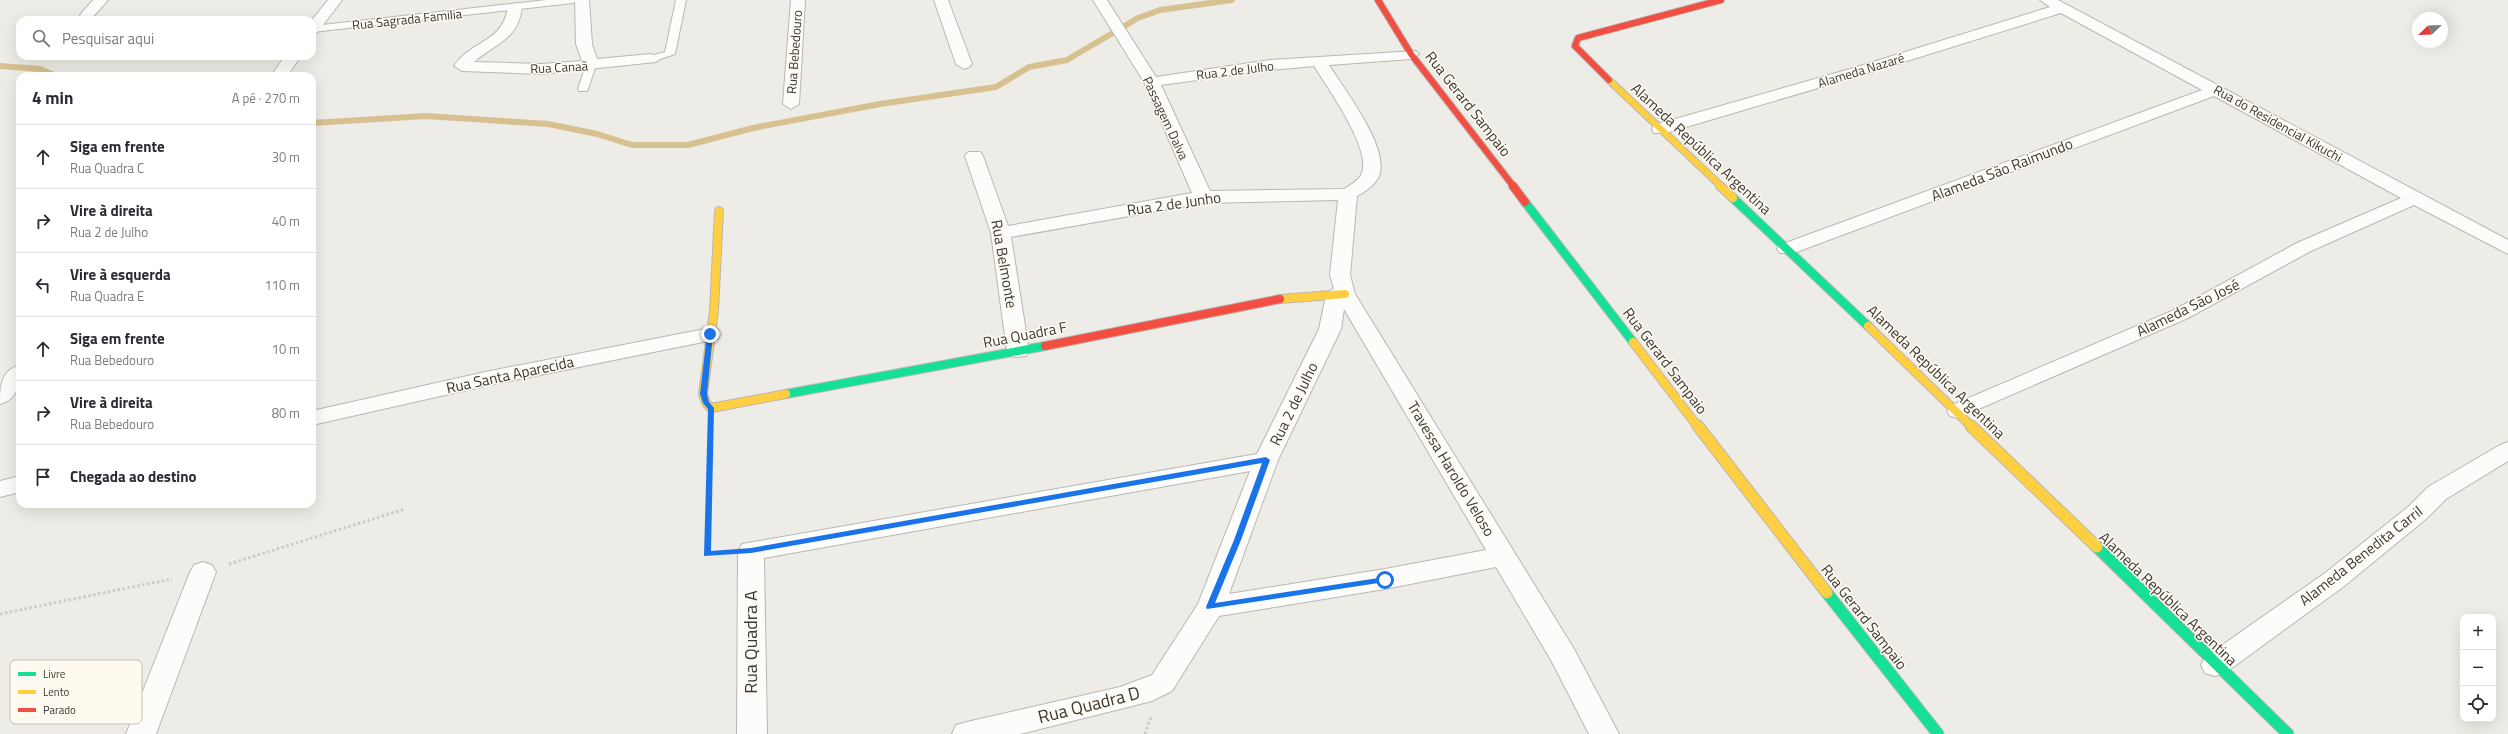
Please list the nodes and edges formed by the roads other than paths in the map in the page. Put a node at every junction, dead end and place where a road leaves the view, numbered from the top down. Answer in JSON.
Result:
{"nodes":[{"id":1,"x":101,"y":0,"type":"edge"},
{"id":2,"x":335,"y":0,"type":"edge"},
{"id":3,"x":573,"y":0,"type":"edge"},
{"id":4,"x":582,"y":0,"type":"edge"},
{"id":5,"x":682,"y":0,"type":"edge"},
{"id":6,"x":798,"y":0,"type":"edge"},
{"id":7,"x":941,"y":0,"type":"edge"},
{"id":8,"x":1100,"y":0,"type":"edge"},
{"id":9,"x":1378,"y":0,"type":"edge"},
{"id":10,"x":1721,"y":0,"type":"edge"},
{"id":11,"x":2054,"y":4,"type":"edge"},
{"id":12,"x":515,"y":7,"type":"junction"},
{"id":13,"x":87,"y":15,"type":"dead end"},
{"id":14,"x":316,"y":25,"type":"edge"},
{"id":15,"x":316,"y":30,"type":"edge"},
{"id":16,"x":1411,"y":54,"type":"junction"},
{"id":17,"x":651,"y":59,"type":"joint"},
{"id":18,"x":290,"y":60,"type":"edge"},
{"id":19,"x":1319,"y":61,"type":"junction"},
{"id":20,"x":964,"y":64,"type":"dead end"},
{"id":21,"x":591,"y":65,"type":"junction"},
{"id":22,"x":282,"y":72,"type":"edge"},
{"id":23,"x":1152,"y":82,"type":"junction"},
{"id":24,"x":583,"y":89,"type":"dead end"},
{"id":25,"x":2217,"y":90,"type":"junction"},
{"id":26,"x":791,"y":104,"type":"dead end"},
{"id":27,"x":1660,"y":129,"type":"junction"},
{"id":28,"x":974,"y":156,"type":"dead end"},
{"id":29,"x":1348,"y":194,"type":"junction"},
{"id":30,"x":1203,"y":197,"type":"junction"},
{"id":31,"x":2415,"y":198,"type":"junction"},
{"id":32,"x":719,"y":211,"type":"dead end"},
{"id":33,"x":1001,"y":233,"type":"junction"},
{"id":34,"x":2508,"y":248,"type":"edge"},
{"id":35,"x":1787,"y":249,"type":"junction"},
{"id":36,"x":1340,"y":294,"type":"junction"},
{"id":37,"x":710,"y":334,"type":"junction"},
{"id":38,"x":1018,"y":351,"type":"junction"},
{"id":39,"x":16,"y":377,"type":"edge"},
{"id":40,"x":0,"y":397,"type":"edge"},
{"id":41,"x":1958,"y":411,"type":"junction"},
{"id":42,"x":316,"y":417,"type":"edge"},
{"id":43,"x":2508,"y":450,"type":"edge"},
{"id":44,"x":1266,"y":460,"type":"junction"},
{"id":45,"x":16,"y":485,"type":"edge"},
{"id":46,"x":0,"y":489,"type":"edge"},
{"id":47,"x":1504,"y":556,"type":"junction"},
{"id":48,"x":203,"y":572,"type":"dead end"},
{"id":49,"x":1210,"y":607,"type":"junction"},
{"id":50,"x":2215,"y":665,"type":"junction"},
{"id":51,"x":1162,"y":683,"type":"joint"},
{"id":52,"x":1603,"y":733,"type":"edge"},
{"id":53,"x":141,"y":734,"type":"edge"},
{"id":54,"x":752,"y":734,"type":"edge"},
{"id":55,"x":967,"y":734,"type":"edge"},
{"id":56,"x":1938,"y":734,"type":"edge"},
{"id":57,"x":2288,"y":734,"type":"edge"}],
"edges":[{"from":1,"to":13,"type":"street"},
{"from":2,"to":14,"type":"street"},
{"from":3,"to":12,"type":"lane","name":"Rua Sagrada Familia"},
{"from":4,"to":21,"type":"street"},
{"from":5,"to":17,"type":"lane"},
{"from":6,"to":26,"type":"street","name":"Rua Bebedouro"},
{"from":7,"to":20,"type":"street"},
{"from":8,"to":23,"type":"street","name":"Passagem Dalva"},
{"from":9,"to":16,"type":"street","name":"Rua Gerard Sampaio"},
{"from":10,"to":27,"type":"street","name":"Alameda República Argentina"},
{"from":11,"to":25,"type":"street","name":"Rua do Residencial Kikuchi"},
{"from":11,"to":27,"type":"street","name":"Alameda Nazaré"},
{"from":12,"to":15,"type":"lane","name":"Rua Sagrada Familia"},
{"from":12,"to":21,"type":"street","name":"Rua Canaã"},
{"from":16,"to":19,"type":"street","name":"Rua 2 de Julho"},
{"from":16,"to":56,"type":"street","name":"Rua Gerard Sampaio"},
{"from":17,"to":21,"type":"street","name":"Rua Canaã"},
{"from":18,"to":22,"type":"street"},
{"from":19,"to":23,"type":"street","name":"Rua 2 de Julho"},
{"from":19,"to":29,"type":"street"},
{"from":21,"to":24,"type":"lane"},
{"from":23,"to":30,"type":"street","name":"Passagem Dalva"},
{"from":25,"to":31,"type":"street","name":"Rua do Residencial Kikuchi"},
{"from":25,"to":35,"type":"street","name":"Alameda São Raimundo"},
{"from":27,"to":35,"type":"street","name":"Alameda República Argentina"},
{"from":28,"to":33,"type":"street","name":"Rua Belmonte"},
{"from":29,"to":30,"type":"street","name":"Rua 2 de Junho"},
{"from":29,"to":36,"type":"street","name":"Travessa Haroldo Veloso"},
{"from":30,"to":33,"type":"street","name":"Rua 2 de Junho"},
{"from":31,"to":34,"type":"street","name":"Rua do Residencial Kikuchi"},
{"from":31,"to":41,"type":"street","name":"Alameda São José"},
{"from":32,"to":37,"type":"street"},
{"from":33,"to":38,"type":"street","name":"Rua Belmonte"},
{"from":35,"to":41,"type":"street","name":"Alameda República Argentina"},
{"from":36,"to":38,"type":"street","name":"Rua Quadra F"},
{"from":36,"to":44,"type":"street","name":"Rua 2 de Julho"},
{"from":36,"to":47,"type":"street","name":"Travessa Haroldo Veloso"},
{"from":37,"to":38,"type":"street","name":"Rua Quadra F"},
{"from":37,"to":42,"type":"street","name":"Rua Santa Aparecida"},
{"from":39,"to":40,"type":"street"},
{"from":41,"to":50,"type":"street","name":"Alameda República Argentina"},
{"from":43,"to":50,"type":"street","name":"Alameda Benedita Carril"},
{"from":44,"to":49,"type":"street","name":"Rua 2 de Julho"},
{"from":44,"to":54,"type":"street","name":"Rua Quadra A"},
{"from":45,"to":46,"type":"street"},
{"from":47,"to":49,"type":"street"},
{"from":47,"to":52,"type":"street","name":"Travessa Haroldo Veloso"},
{"from":48,"to":53,"type":"street"},
{"from":49,"to":51,"type":"street","name":"Rua 2 de Julho"},
{"from":50,"to":57,"type":"street","name":"Alameda República Argentina"},
{"from":51,"to":55,"type":"street","name":"Rua Quadra D"}]}
